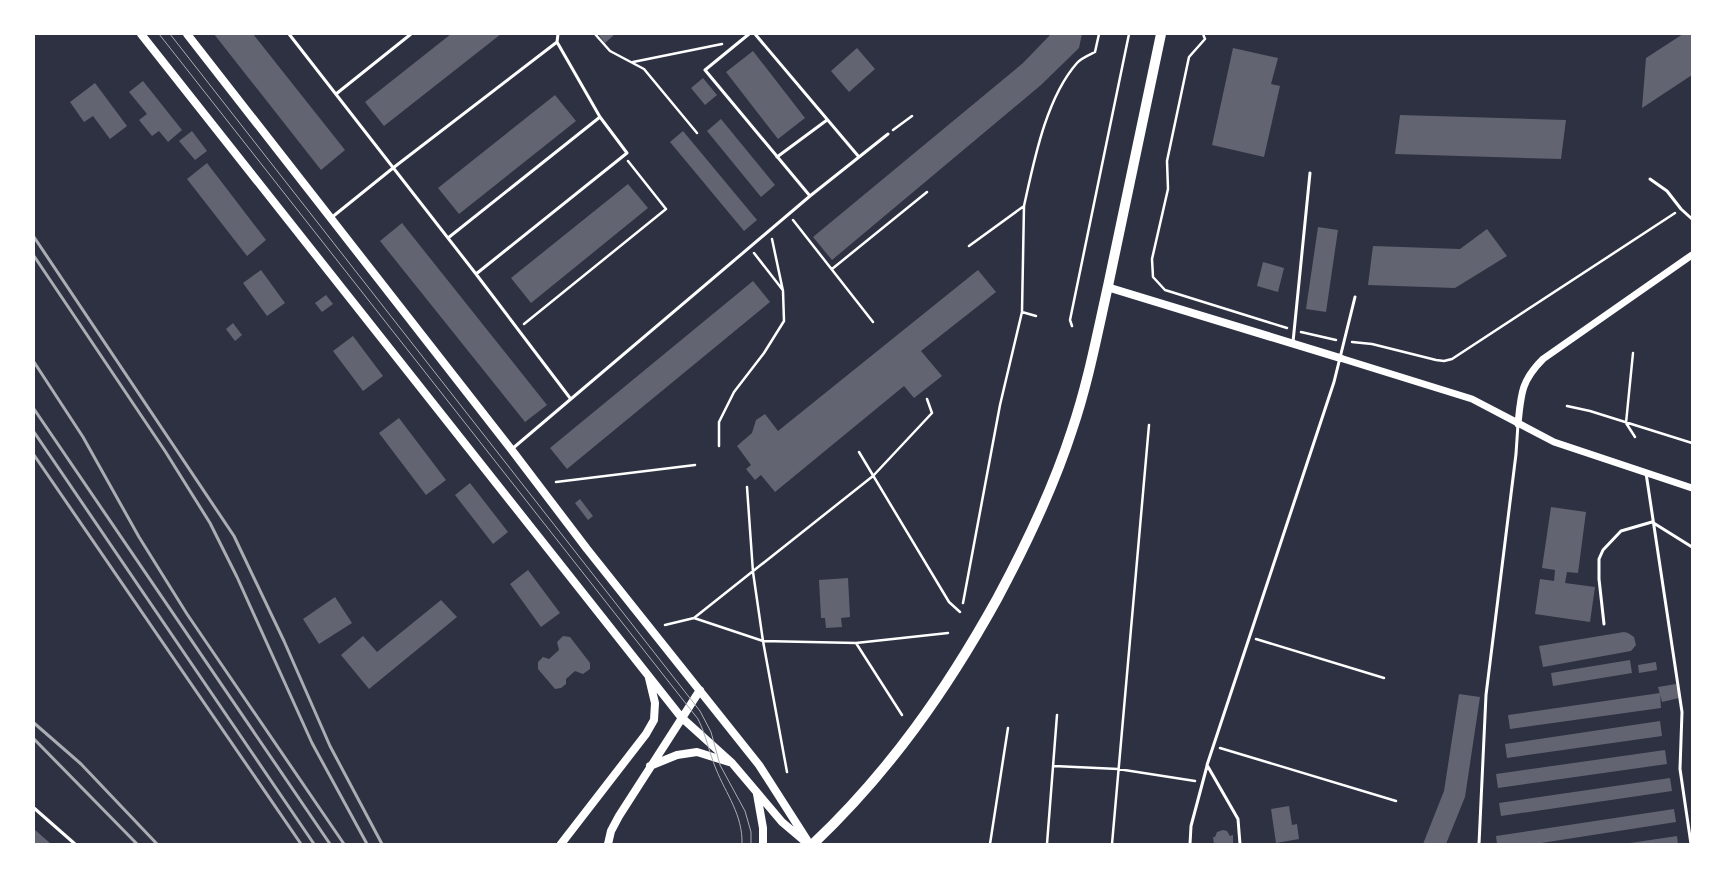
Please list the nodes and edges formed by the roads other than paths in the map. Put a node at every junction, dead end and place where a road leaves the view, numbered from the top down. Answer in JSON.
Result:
{"nodes":[{"id":1,"x":141,"y":34,"type":"edge"},
{"id":2,"x":187,"y":34,"type":"edge"},
{"id":3,"x":289,"y":34,"type":"edge"},
{"id":4,"x":411,"y":34,"type":"edge"},
{"id":5,"x":558,"y":34,"type":"edge"},
{"id":6,"x":749,"y":34,"type":"edge"},
{"id":7,"x":755,"y":34,"type":"edge"},
{"id":8,"x":1161,"y":34,"type":"edge"},
{"id":9,"x":557,"y":42,"type":"junction"},
{"id":10,"x":336,"y":94,"type":"junction"},
{"id":11,"x":600,"y":117,"type":"junction"},
{"id":12,"x":827,"y":120,"type":"junction"},
{"id":13,"x":888,"y":134,"type":"road end"},
{"id":14,"x":777,"y":157,"type":"junction"},
{"id":15,"x":859,"y":157,"type":"junction"},
{"id":16,"x":393,"y":168,"type":"junction"},
{"id":17,"x":1310,"y":173,"type":"dead end"},
{"id":18,"x":1650,"y":179,"type":"dead end"},
{"id":19,"x":810,"y":196,"type":"junction"},
{"id":20,"x":331,"y":218,"type":"junction"},
{"id":21,"x":1692,"y":219,"type":"edge"},
{"id":22,"x":448,"y":238,"type":"junction"},
{"id":23,"x":1692,"y":256,"type":"edge"},
{"id":24,"x":476,"y":274,"type":"junction"},
{"id":25,"x":1107,"y":287,"type":"junction"},
{"id":26,"x":1355,"y":297,"type":"dead end"},
{"id":27,"x":1293,"y":343,"type":"junction"},
{"id":28,"x":1340,"y":358,"type":"junction"},
{"id":29,"x":570,"y":398,"type":"junction"},
{"id":30,"x":1518,"y":424,"type":"junction"},
{"id":31,"x":511,"y":449,"type":"junction"},
{"id":32,"x":1646,"y":473,"type":"junction"},
{"id":33,"x":1692,"y":488,"type":"edge"},
{"id":34,"x":1652,"y":522,"type":"junction"},
{"id":35,"x":1692,"y":547,"type":"edge"},
{"id":36,"x":1604,"y":624,"type":"dead end"},
{"id":37,"x":649,"y":676,"type":"junction"},
{"id":38,"x":700,"y":690,"type":"junction"},
{"id":39,"x":681,"y":717,"type":"junction"},
{"id":40,"x":732,"y":763,"type":"junction"},
{"id":41,"x":1207,"y":765,"type":"junction"},
{"id":42,"x":650,"y":766,"type":"junction"},
{"id":43,"x":756,"y":793,"type":"junction"},
{"id":44,"x":34,"y":808,"type":"edge"},
{"id":45,"x":75,"y":844,"type":"edge"},
{"id":46,"x":561,"y":844,"type":"edge"},
{"id":47,"x":608,"y":844,"type":"edge"},
{"id":48,"x":763,"y":844,"type":"edge"},
{"id":49,"x":808,"y":844,"type":"edge"},
{"id":50,"x":813,"y":844,"type":"edge"},
{"id":51,"x":1190,"y":844,"type":"edge"},
{"id":52,"x":1240,"y":844,"type":"edge"},
{"id":53,"x":1479,"y":844,"type":"edge"},
{"id":54,"x":1691,"y":844,"type":"edge"}],
"edges":[{"from":1,"to":37,"type":"main road"},
{"from":2,"to":20,"type":"main road"},
{"from":3,"to":10,"type":"lane"},
{"from":4,"to":10,"type":"lane"},
{"from":5,"to":9,"type":"lane"},
{"from":6,"to":14,"type":"lane"},
{"from":7,"to":12,"type":"lane"},
{"from":8,"to":25,"type":"main road"},
{"from":9,"to":11,"type":"lane"},
{"from":9,"to":16,"type":"lane"},
{"from":10,"to":16,"type":"lane"},
{"from":11,"to":22,"type":"lane"},
{"from":11,"to":24,"type":"lane"},
{"from":12,"to":14,"type":"lane"},
{"from":12,"to":15,"type":"lane"},
{"from":13,"to":15,"type":"lane"},
{"from":14,"to":19,"type":"lane"},
{"from":15,"to":19,"type":"lane"},
{"from":16,"to":20,"type":"lane"},
{"from":16,"to":22,"type":"lane"},
{"from":17,"to":27,"type":"lane"},
{"from":18,"to":21,"type":"lane"},
{"from":19,"to":29,"type":"lane"},
{"from":20,"to":31,"type":"main road"},
{"from":22,"to":24,"type":"lane"},
{"from":23,"to":30,"type":"street"},
{"from":24,"to":29,"type":"lane"},
{"from":25,"to":27,"type":"main road"},
{"from":25,"to":50,"type":"main road"},
{"from":26,"to":28,"type":"lane"},
{"from":27,"to":28,"type":"main road"},
{"from":28,"to":30,"type":"street"},
{"from":28,"to":41,"type":"lane"},
{"from":29,"to":31,"type":"lane"},
{"from":30,"to":32,"type":"street"},
{"from":30,"to":53,"type":"lane"},
{"from":31,"to":38,"type":"main road"},
{"from":32,"to":33,"type":"street"},
{"from":32,"to":34,"type":"lane"},
{"from":34,"to":35,"type":"lane"},
{"from":34,"to":36,"type":"lane"},
{"from":34,"to":54,"type":"lane"},
{"from":37,"to":39,"type":"main road"},
{"from":37,"to":46,"type":"main road"},
{"from":38,"to":39,"type":"main road"},
{"from":38,"to":49,"type":"main road"},
{"from":39,"to":40,"type":"main road"},
{"from":39,"to":42,"type":"main road"},
{"from":40,"to":42,"type":"main road"},
{"from":40,"to":43,"type":"main road"},
{"from":41,"to":51,"type":"lane"},
{"from":41,"to":52,"type":"lane"},
{"from":42,"to":47,"type":"main road"},
{"from":43,"to":48,"type":"main road"},
{"from":43,"to":49,"type":"main road"},
{"from":44,"to":45,"type":"lane"}]}
